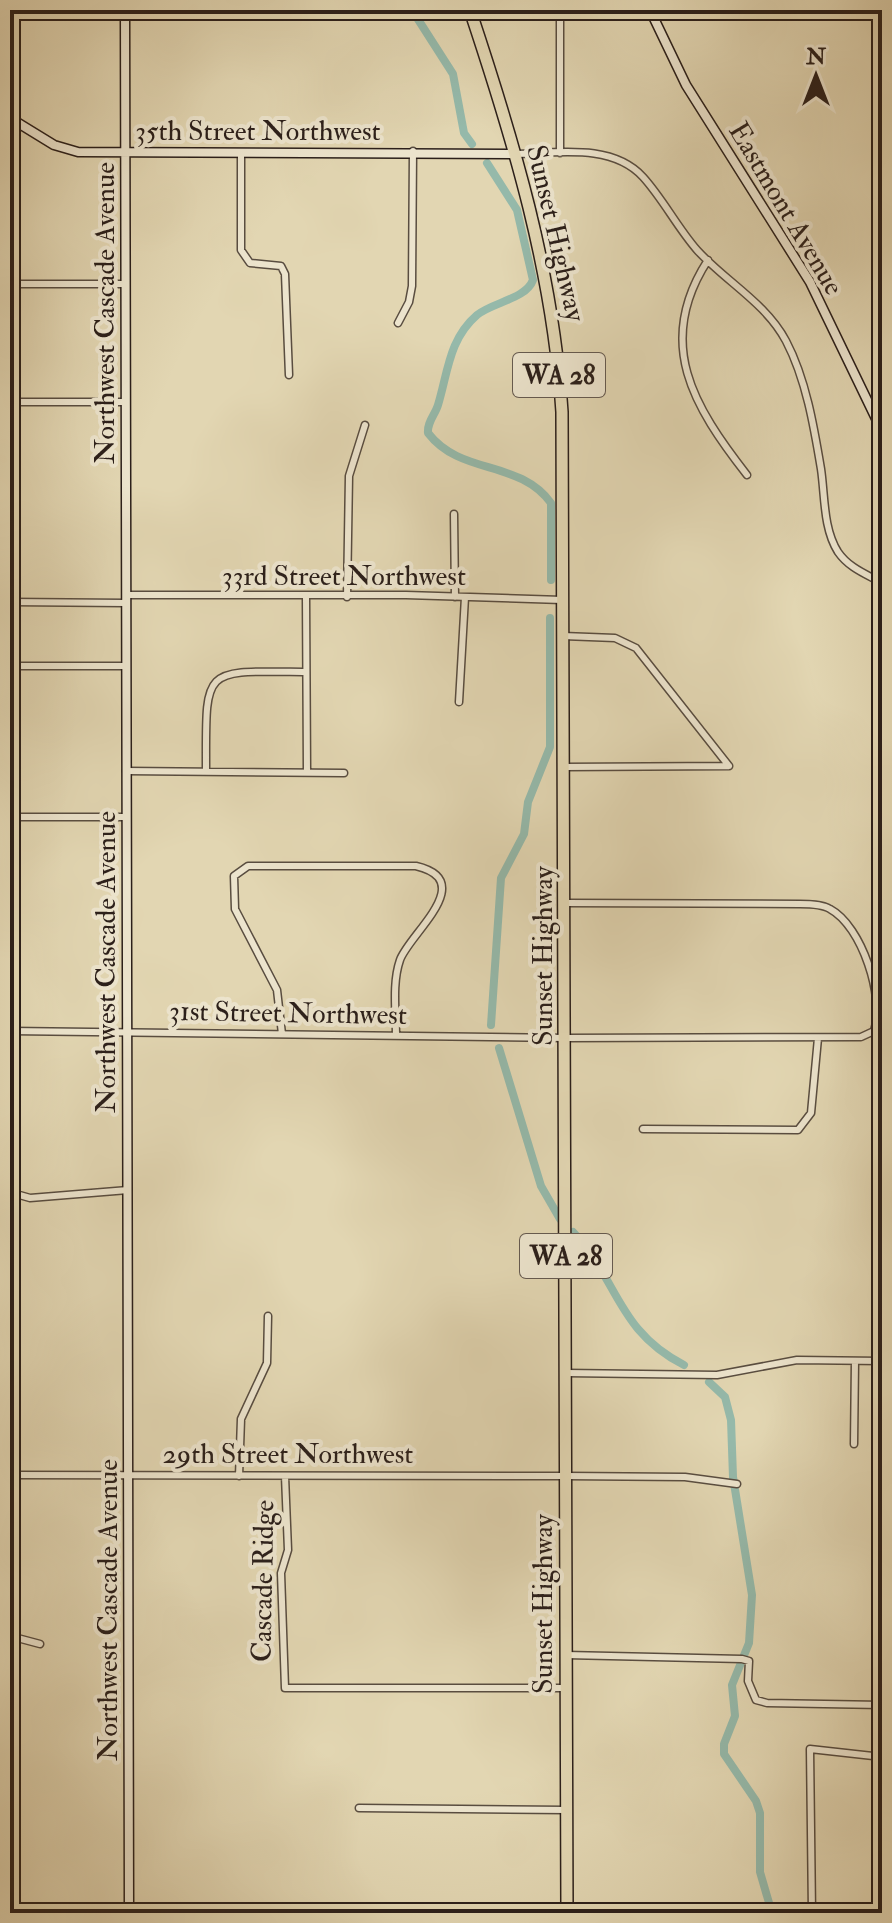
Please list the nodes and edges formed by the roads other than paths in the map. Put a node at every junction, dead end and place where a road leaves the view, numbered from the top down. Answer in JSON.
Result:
{"nodes":[{"id":1,"x":125,"y":10,"type":"edge"},
{"id":2,"x":470,"y":10,"type":"edge"},
{"id":3,"x":560,"y":10,"type":"edge"},
{"id":4,"x":650,"y":10,"type":"edge"},
{"id":5,"x":10,"y":118,"type":"edge"},
{"id":6,"x":413,"y":151,"type":"junction"},
{"id":7,"x":241,"y":153,"type":"junction"},
{"id":8,"x":560,"y":153,"type":"junction"},
{"id":9,"x":127,"y":154,"type":"junction"},
{"id":10,"x":516,"y":154,"type":"junction"},
{"id":11,"x":708,"y":260,"type":"junction"},
{"id":12,"x":10,"y":284,"type":"edge"},
{"id":13,"x":125,"y":284,"type":"junction"},
{"id":14,"x":398,"y":323,"type":"dead end"},
{"id":15,"x":289,"y":375,"type":"dead end"},
{"id":16,"x":10,"y":402,"type":"edge"},
{"id":17,"x":126,"y":402,"type":"junction"},
{"id":18,"x":365,"y":425,"type":"dead end"},
{"id":19,"x":882,"y":431,"type":"edge"},
{"id":20,"x":747,"y":475,"type":"dead end"},
{"id":21,"x":454,"y":514,"type":"dead end"},
{"id":22,"x":882,"y":583,"type":"edge"},
{"id":23,"x":306,"y":597,"type":"junction"},
{"id":24,"x":347,"y":597,"type":"junction"},
{"id":25,"x":455,"y":597,"type":"junction"},
{"id":26,"x":465,"y":597,"type":"junction"},
{"id":27,"x":126,"y":599,"type":"junction"},
{"id":28,"x":562,"y":600,"type":"junction"},
{"id":29,"x":10,"y":602,"type":"edge"},
{"id":30,"x":563,"y":636,"type":"junction"},
{"id":31,"x":19,"y":666,"type":"dead end"},
{"id":32,"x":126,"y":666,"type":"junction"},
{"id":33,"x":306,"y":672,"type":"junction"},
{"id":34,"x":459,"y":702,"type":"dead end"},
{"id":35,"x":564,"y":767,"type":"junction"},
{"id":36,"x":126,"y":771,"type":"junction"},
{"id":37,"x":206,"y":771,"type":"junction"},
{"id":38,"x":307,"y":772,"type":"junction"},
{"id":39,"x":344,"y":773,"type":"dead end"},
{"id":40,"x":10,"y":817,"type":"edge"},
{"id":41,"x":127,"y":817,"type":"junction"},
{"id":42,"x":566,"y":903,"type":"junction"},
{"id":43,"x":10,"y":1031,"type":"edge"},
{"id":44,"x":874,"y":1031,"type":"junction"},
{"id":45,"x":882,"y":1032,"type":"edge"},
{"id":46,"x":127,"y":1033,"type":"junction"},
{"id":47,"x":282,"y":1034,"type":"junction"},
{"id":48,"x":396,"y":1036,"type":"junction"},
{"id":49,"x":566,"y":1038,"type":"junction"},
{"id":50,"x":818,"y":1038,"type":"junction"},
{"id":51,"x":643,"y":1129,"type":"dead end"},
{"id":52,"x":10,"y":1184,"type":"edge"},
{"id":53,"x":128,"y":1190,"type":"junction"},
{"id":54,"x":268,"y":1316,"type":"dead end"},
{"id":55,"x":855,"y":1361,"type":"junction"},
{"id":56,"x":882,"y":1361,"type":"edge"},
{"id":57,"x":566,"y":1373,"type":"junction"},
{"id":58,"x":854,"y":1444,"type":"dead end"},
{"id":59,"x":10,"y":1475,"type":"edge"},
{"id":60,"x":129,"y":1475,"type":"junction"},
{"id":61,"x":239,"y":1476,"type":"junction"},
{"id":62,"x":285,"y":1476,"type":"junction"},
{"id":63,"x":566,"y":1476,"type":"junction"},
{"id":64,"x":737,"y":1484,"type":"dead end"},
{"id":65,"x":10,"y":1636,"type":"edge"},
{"id":66,"x":40,"y":1644,"type":"dead end"},
{"id":67,"x":566,"y":1655,"type":"junction"},
{"id":68,"x":566,"y":1688,"type":"junction"},
{"id":69,"x":882,"y":1705,"type":"edge"},
{"id":70,"x":882,"y":1757,"type":"edge"},
{"id":71,"x":359,"y":1808,"type":"dead end"},
{"id":72,"x":567,"y":1810,"type":"junction"},
{"id":73,"x":129,"y":1913,"type":"edge"},
{"id":74,"x":567,"y":1913,"type":"edge"},
{"id":75,"x":812,"y":1913,"type":"edge"}],
"edges":[{"from":1,"to":9,"type":"street","name":"Northwest Cascade Avenue"},
{"from":2,"to":10,"type":"highway","name":"Sunset Highway","number":"WA 28"},
{"from":3,"to":8,"type":"street"},
{"from":4,"to":19,"type":"street","name":"Eastmont Avenue"},
{"from":5,"to":9,"type":"street","name":"35th Street Northwest"},
{"from":6,"to":7,"type":"street","name":"35th Street Northwest"},
{"from":6,"to":10,"type":"street","name":"35th Street Northwest"},
{"from":6,"to":14,"type":"street"},
{"from":7,"to":9,"type":"street","name":"35th Street Northwest"},
{"from":7,"to":15,"type":"street"},
{"from":8,"to":10,"type":"street"},
{"from":8,"to":11,"type":"street"},
{"from":9,"to":13,"type":"street","name":"Northwest Cascade Avenue"},
{"from":10,"to":28,"type":"highway","name":"Sunset Highway","number":"WA 28"},
{"from":11,"to":20,"type":"street"},
{"from":11,"to":22,"type":"street"},
{"from":12,"to":13,"type":"street"},
{"from":13,"to":17,"type":"street","name":"Northwest Cascade Avenue"},
{"from":16,"to":17,"type":"street"},
{"from":17,"to":27,"type":"street","name":"Northwest Cascade Avenue"},
{"from":18,"to":24,"type":"street"},
{"from":21,"to":25,"type":"street"},
{"from":23,"to":24,"type":"street","name":"33rd Street Northwest"},
{"from":23,"to":27,"type":"street","name":"33rd Street Northwest"},
{"from":23,"to":33,"type":"street"},
{"from":24,"to":25,"type":"street","name":"33rd Street Northwest"},
{"from":25,"to":26,"type":"street","name":"33rd Street Northwest"},
{"from":26,"to":28,"type":"street","name":"33rd Street Northwest"},
{"from":26,"to":34,"type":"street"},
{"from":27,"to":29,"type":"street","name":"33rd Street Northwest"},
{"from":27,"to":32,"type":"street","name":"Northwest Cascade Avenue"},
{"from":28,"to":30,"type":"highway","name":"Sunset Highway","number":"WA 28"},
{"from":30,"to":35,"type":"highway","name":"Sunset Highway","number":"WA 28"},
{"from":30,"to":35,"type":"street"},
{"from":31,"to":32,"type":"street"},
{"from":32,"to":36,"type":"street","name":"Northwest Cascade Avenue"},
{"from":33,"to":37,"type":"street"},
{"from":33,"to":38,"type":"street"},
{"from":35,"to":42,"type":"highway","name":"Sunset Highway","number":"WA 28"},
{"from":36,"to":37,"type":"street"},
{"from":36,"to":41,"type":"street","name":"Northwest Cascade Avenue"},
{"from":37,"to":38,"type":"street"},
{"from":38,"to":39,"type":"street"},
{"from":40,"to":41,"type":"street"},
{"from":41,"to":46,"type":"street","name":"Northwest Cascade Avenue"},
{"from":42,"to":44,"type":"street"},
{"from":42,"to":49,"type":"highway","name":"Sunset Highway","number":"WA 28"},
{"from":43,"to":46,"type":"street","name":"31st Street Northwest"},
{"from":44,"to":45,"type":"street","name":"31st Street Northwest"},
{"from":44,"to":50,"type":"street","name":"31st Street Northwest"},
{"from":46,"to":47,"type":"street","name":"31st Street Northwest"},
{"from":46,"to":53,"type":"street","name":"Northwest Cascade Avenue"},
{"from":47,"to":48,"type":"street","name":"31st Street Northwest"},
{"from":47,"to":48,"type":"street"},
{"from":48,"to":49,"type":"street","name":"31st Street Northwest"},
{"from":49,"to":50,"type":"street","name":"31st Street Northwest"},
{"from":49,"to":57,"type":"highway","name":"Sunset Highway","number":"WA 28"},
{"from":50,"to":51,"type":"street"},
{"from":52,"to":53,"type":"street"},
{"from":53,"to":60,"type":"street","name":"Northwest Cascade Avenue"},
{"from":54,"to":61,"type":"street","name":"Cascade Ridge"},
{"from":55,"to":56,"type":"street"},
{"from":55,"to":57,"type":"street"},
{"from":55,"to":58,"type":"street"},
{"from":57,"to":63,"type":"highway","name":"Sunset Highway","number":"WA 28"},
{"from":59,"to":60,"type":"street","name":"29th Street Northwest"},
{"from":60,"to":61,"type":"street","name":"29th Street Northwest"},
{"from":60,"to":73,"type":"street","name":"Northwest Cascade Avenue"},
{"from":61,"to":62,"type":"street","name":"29th Street Northwest"},
{"from":62,"to":63,"type":"street","name":"29th Street Northwest"},
{"from":62,"to":68,"type":"street","name":"Cascade Ridge"},
{"from":63,"to":64,"type":"street","name":"29th Street Northwest"},
{"from":63,"to":67,"type":"highway","name":"Sunset Highway","number":"WA 28"},
{"from":65,"to":66,"type":"street"},
{"from":67,"to":68,"type":"highway","name":"Sunset Highway","number":"WA 28"},
{"from":67,"to":69,"type":"street"},
{"from":68,"to":72,"type":"highway","name":"Sunset Highway","number":"WA 28"},
{"from":70,"to":75,"type":"street"},
{"from":71,"to":72,"type":"street"},
{"from":72,"to":74,"type":"highway","name":"Sunset Highway","number":"WA 28"}]}
